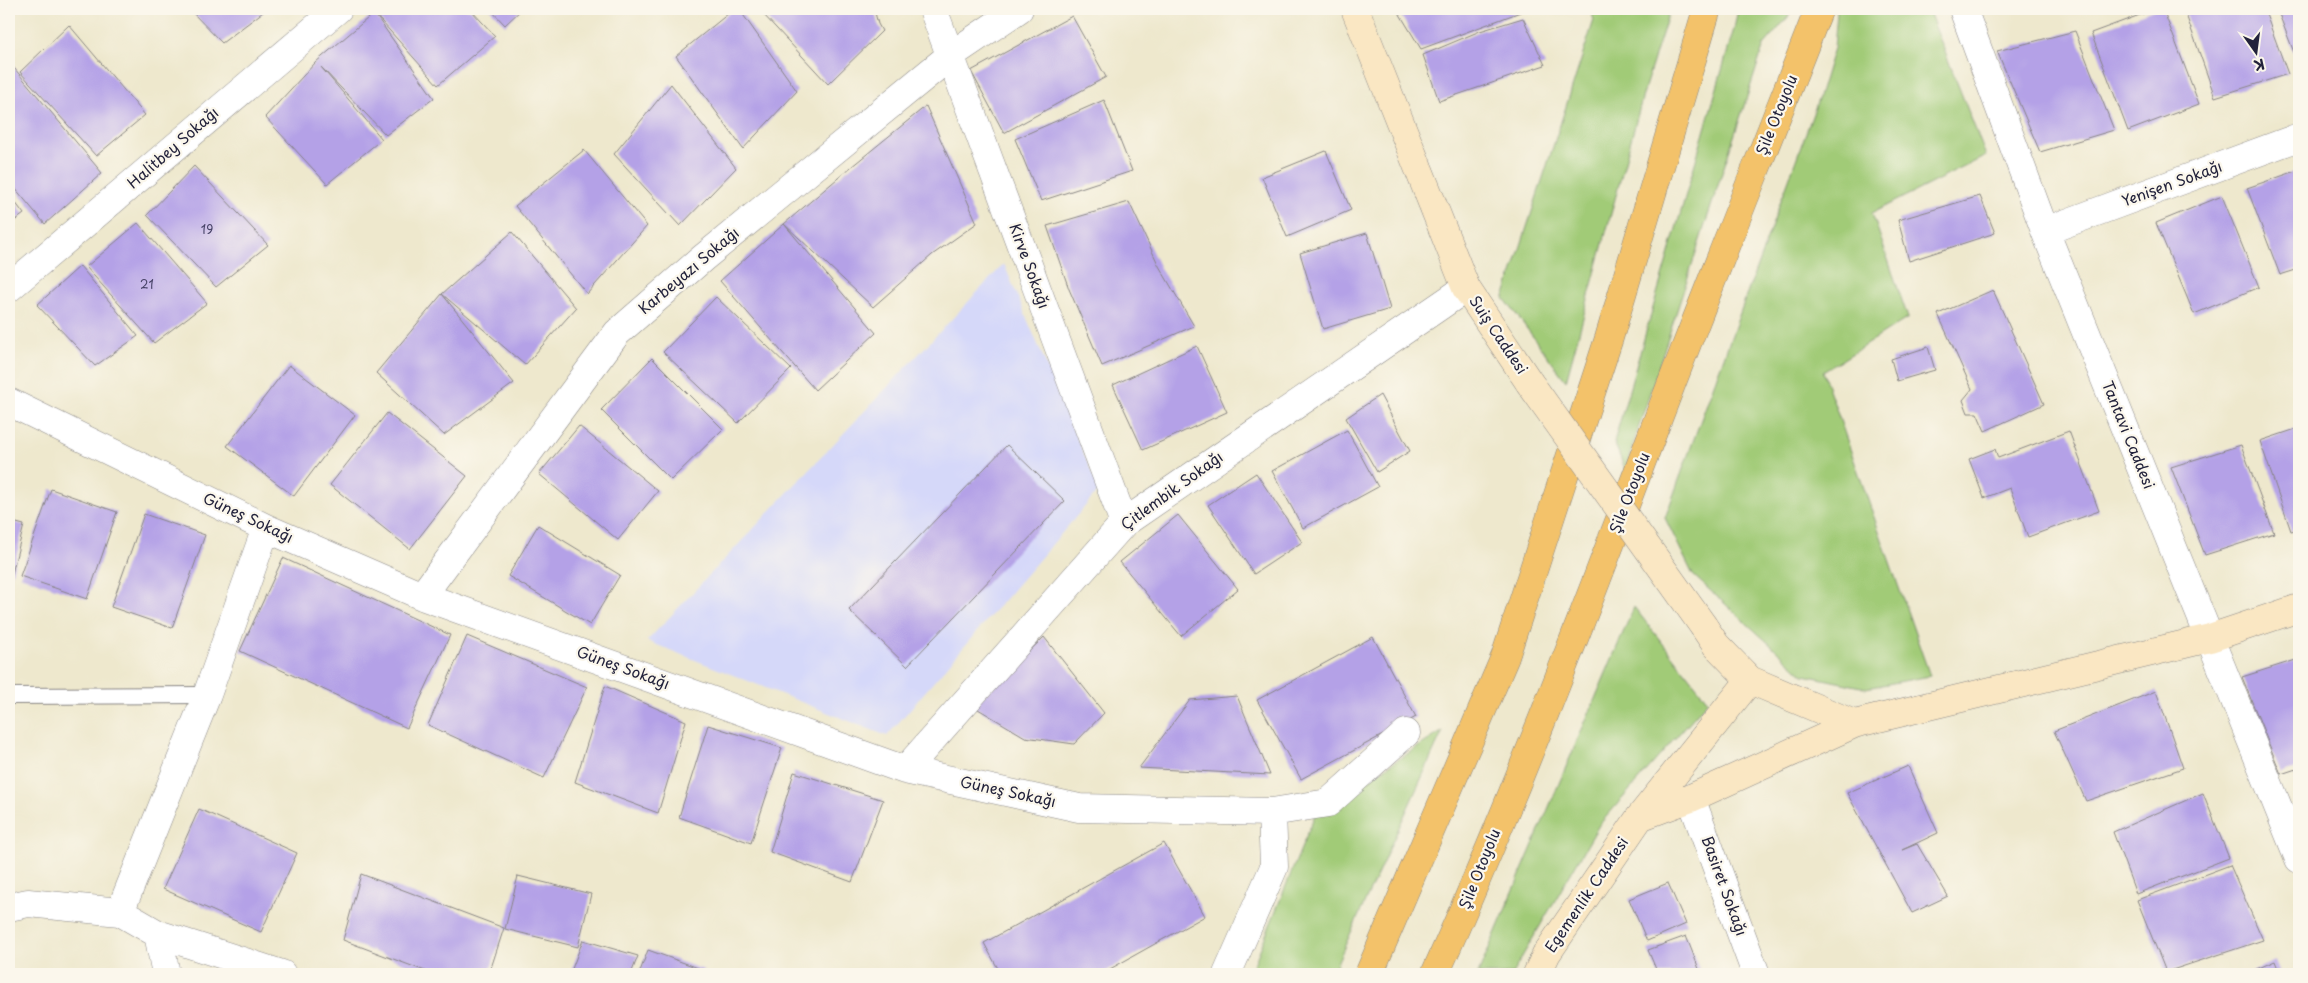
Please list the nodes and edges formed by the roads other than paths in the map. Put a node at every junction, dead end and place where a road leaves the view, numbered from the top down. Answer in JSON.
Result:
{"nodes":[{"id":1,"x":338,"y":9,"type":"edge"},
{"id":2,"x":933,"y":9,"type":"edge"},
{"id":3,"x":1019,"y":9,"type":"edge"},
{"id":4,"x":1355,"y":9,"type":"edge"},
{"id":5,"x":1707,"y":9,"type":"edge"},
{"id":6,"x":1819,"y":9,"type":"edge"},
{"id":7,"x":1963,"y":9,"type":"edge"},
{"id":8,"x":950,"y":55,"type":"junction"},
{"id":9,"x":2299,"y":137,"type":"edge"},
{"id":10,"x":2045,"y":231,"type":"junction"},
{"id":11,"x":9,"y":288,"type":"edge"},
{"id":12,"x":1466,"y":288,"type":"junction"},
{"id":13,"x":9,"y":402,"type":"edge"},
{"id":14,"x":1124,"y":523,"type":"junction"},
{"id":15,"x":266,"y":528,"type":"junction"},
{"id":16,"x":422,"y":596,"type":"junction"},
{"id":17,"x":2299,"y":608,"type":"edge"},
{"id":18,"x":2210,"y":638,"type":"junction"},
{"id":19,"x":1750,"y":680,"type":"junction"},
{"id":20,"x":207,"y":695,"type":"junction"},
{"id":21,"x":9,"y":696,"type":"edge"},
{"id":22,"x":1854,"y":724,"type":"junction"},
{"id":23,"x":1406,"y":733,"type":"dead end"},
{"id":24,"x":906,"y":770,"type":"junction"},
{"id":25,"x":1691,"y":798,"type":"junction"},
{"id":26,"x":1272,"y":812,"type":"junction"},
{"id":27,"x":1640,"y":817,"type":"junction"},
{"id":28,"x":2299,"y":859,"type":"edge"},
{"id":29,"x":9,"y":906,"type":"edge"},
{"id":30,"x":120,"y":912,"type":"junction"},
{"id":31,"x":158,"y":934,"type":"junction"},
{"id":32,"x":166,"y":974,"type":"edge"},
{"id":33,"x":282,"y":974,"type":"edge"},
{"id":34,"x":1227,"y":974,"type":"edge"},
{"id":35,"x":1369,"y":974,"type":"edge"},
{"id":36,"x":1435,"y":974,"type":"edge"},
{"id":37,"x":1537,"y":974,"type":"edge"},
{"id":38,"x":1756,"y":974,"type":"edge"}],
"edges":[{"from":1,"to":11,"type":"street","name":"Halitbey Sokağı"},
{"from":2,"to":8,"type":"street","name":"Kirve Sokağı"},
{"from":3,"to":8,"type":"street","name":"Karbeyazı Sokağı"},
{"from":4,"to":12,"type":"street","name":"Suiş Caddesi"},
{"from":5,"to":35,"type":"highway"},
{"from":6,"to":36,"type":"highway","name":"Şile Otoyolu"},
{"from":7,"to":10,"type":"street","name":"Tantavi Caddesi"},
{"from":8,"to":14,"type":"street","name":"Kirve Sokağı"},
{"from":8,"to":16,"type":"street","name":"Karbeyazı Sokağı"},
{"from":9,"to":10,"type":"street","name":"Yenişen Sokağı"},
{"from":10,"to":18,"type":"street","name":"Tantavi Caddesi"},
{"from":12,"to":14,"type":"street","name":"Çitlembik Sokağı"},
{"from":12,"to":19,"type":"street","name":"Suiş Caddesi","bridge":true},
{"from":13,"to":15,"type":"street","name":"Güneş Sokağı"},
{"from":14,"to":24,"type":"street","name":"Çitlembik Sokağı"},
{"from":15,"to":16,"type":"street","name":"Güneş Sokağı"},
{"from":15,"to":20,"type":"street"},
{"from":16,"to":24,"type":"street","name":"Güneş Sokağı"},
{"from":17,"to":18,"type":"street"},
{"from":18,"to":22,"type":"street"},
{"from":18,"to":28,"type":"street","name":"Tantavi Caddesi"},
{"from":19,"to":22,"type":"street"},
{"from":19,"to":27,"type":"street","name":"Egemenlik Caddesi"},
{"from":20,"to":21,"type":"lane"},
{"from":20,"to":30,"type":"street"},
{"from":22,"to":25,"type":"street"},
{"from":23,"to":26,"type":"street","name":"Güneş Sokağı"},
{"from":24,"to":26,"type":"street","name":"Güneş Sokağı"},
{"from":25,"to":27,"type":"street"},
{"from":25,"to":38,"type":"street","name":"Basiret Sokağı"},
{"from":26,"to":34,"type":"street"},
{"from":27,"to":37,"type":"street","name":"Egemenlik Caddesi"},
{"from":29,"to":30,"type":"street"},
{"from":30,"to":31,"type":"street"},
{"from":31,"to":32,"type":"street"},
{"from":31,"to":33,"type":"street"}]}
